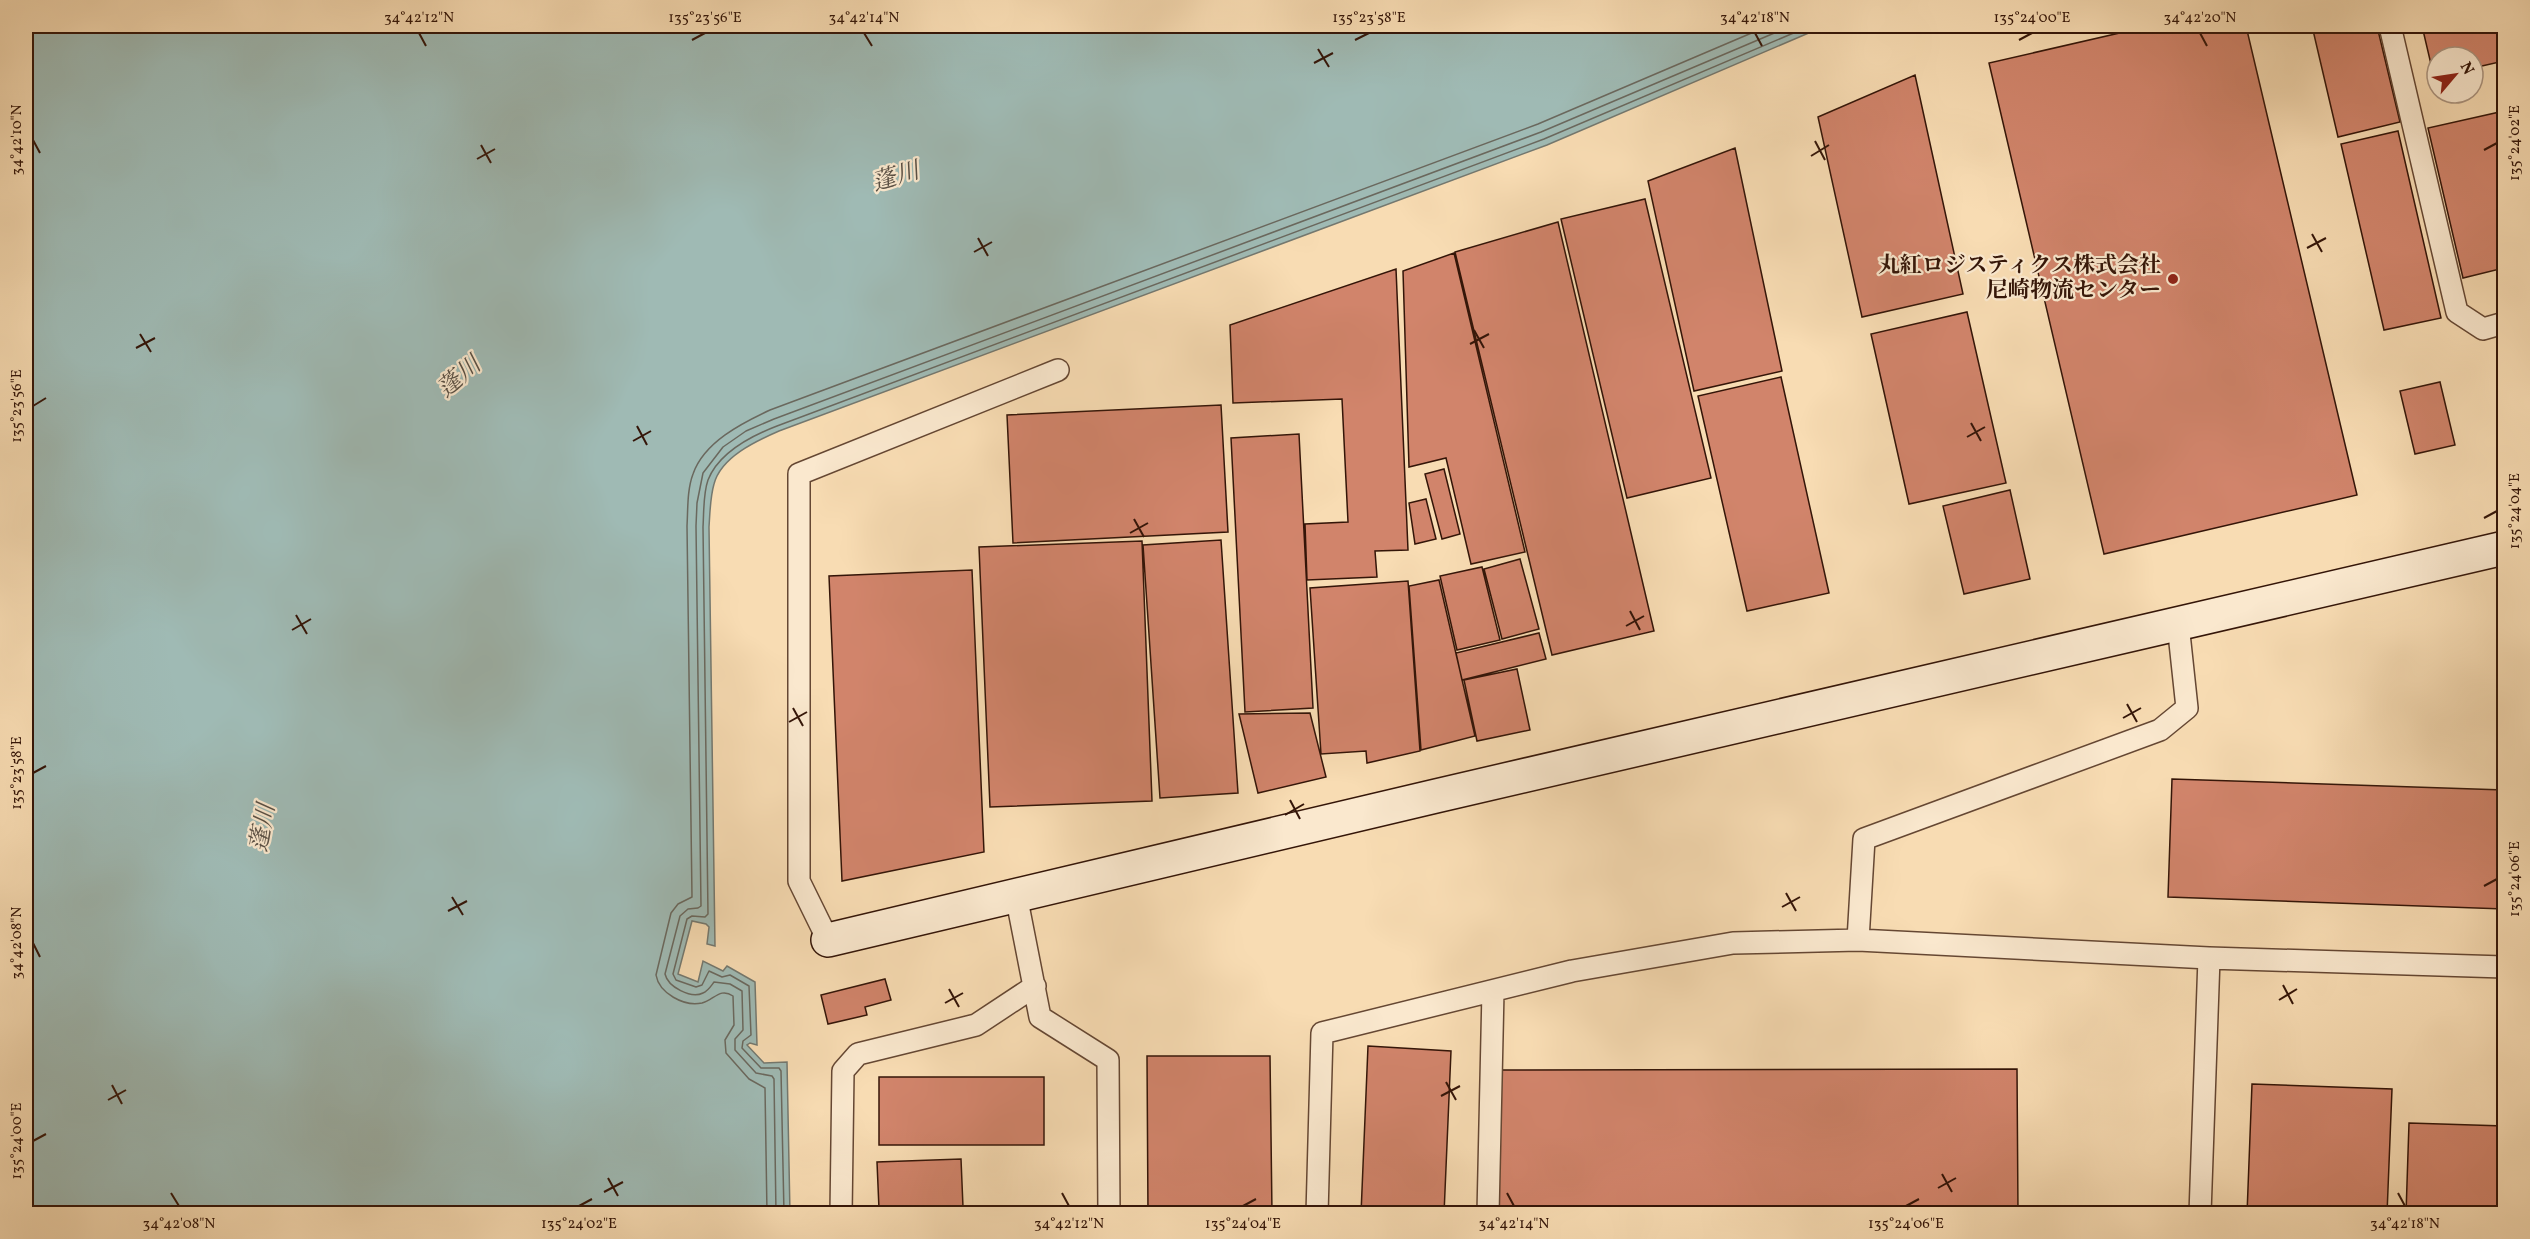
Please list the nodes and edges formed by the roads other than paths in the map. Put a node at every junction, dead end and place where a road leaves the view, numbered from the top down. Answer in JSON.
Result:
{"nodes":[{"id":1,"x":2390,"y":26,"type":"edge"},
{"id":2,"x":2505,"y":323,"type":"edge"},
{"id":3,"x":1058,"y":370,"type":"dead end"},
{"id":4,"x":2505,"y":548,"type":"edge"},
{"id":5,"x":2178,"y":624,"type":"junction"},
{"id":6,"x":1016,"y":895,"type":"junction"},
{"id":7,"x":828,"y":940,"type":"joint"},
{"id":8,"x":1858,"y":940,"type":"junction"},
{"id":9,"x":2209,"y":958,"type":"junction"},
{"id":10,"x":2505,"y":967,"type":"edge"},
{"id":11,"x":1035,"y":986,"type":"junction"},
{"id":12,"x":1492,"y":991,"type":"junction"},
{"id":13,"x":841,"y":1214,"type":"edge"},
{"id":14,"x":1109,"y":1214,"type":"edge"},
{"id":15,"x":1317,"y":1214,"type":"edge"},
{"id":16,"x":1488,"y":1214,"type":"edge"},
{"id":17,"x":2200,"y":1214,"type":"edge"}],
"edges":[{"from":1,"to":2,"type":"lane"},
{"from":3,"to":7,"type":"lane"},
{"from":4,"to":5,"type":"street"},
{"from":5,"to":6,"type":"street"},
{"from":5,"to":8,"type":"lane"},
{"from":6,"to":7,"type":"street"},
{"from":6,"to":11,"type":"lane"},
{"from":8,"to":9,"type":"lane"},
{"from":8,"to":12,"type":"lane"},
{"from":9,"to":10,"type":"lane"},
{"from":9,"to":17,"type":"lane"},
{"from":11,"to":13,"type":"lane"},
{"from":11,"to":14,"type":"lane"},
{"from":12,"to":15,"type":"lane"},
{"from":12,"to":16,"type":"lane"}]}
